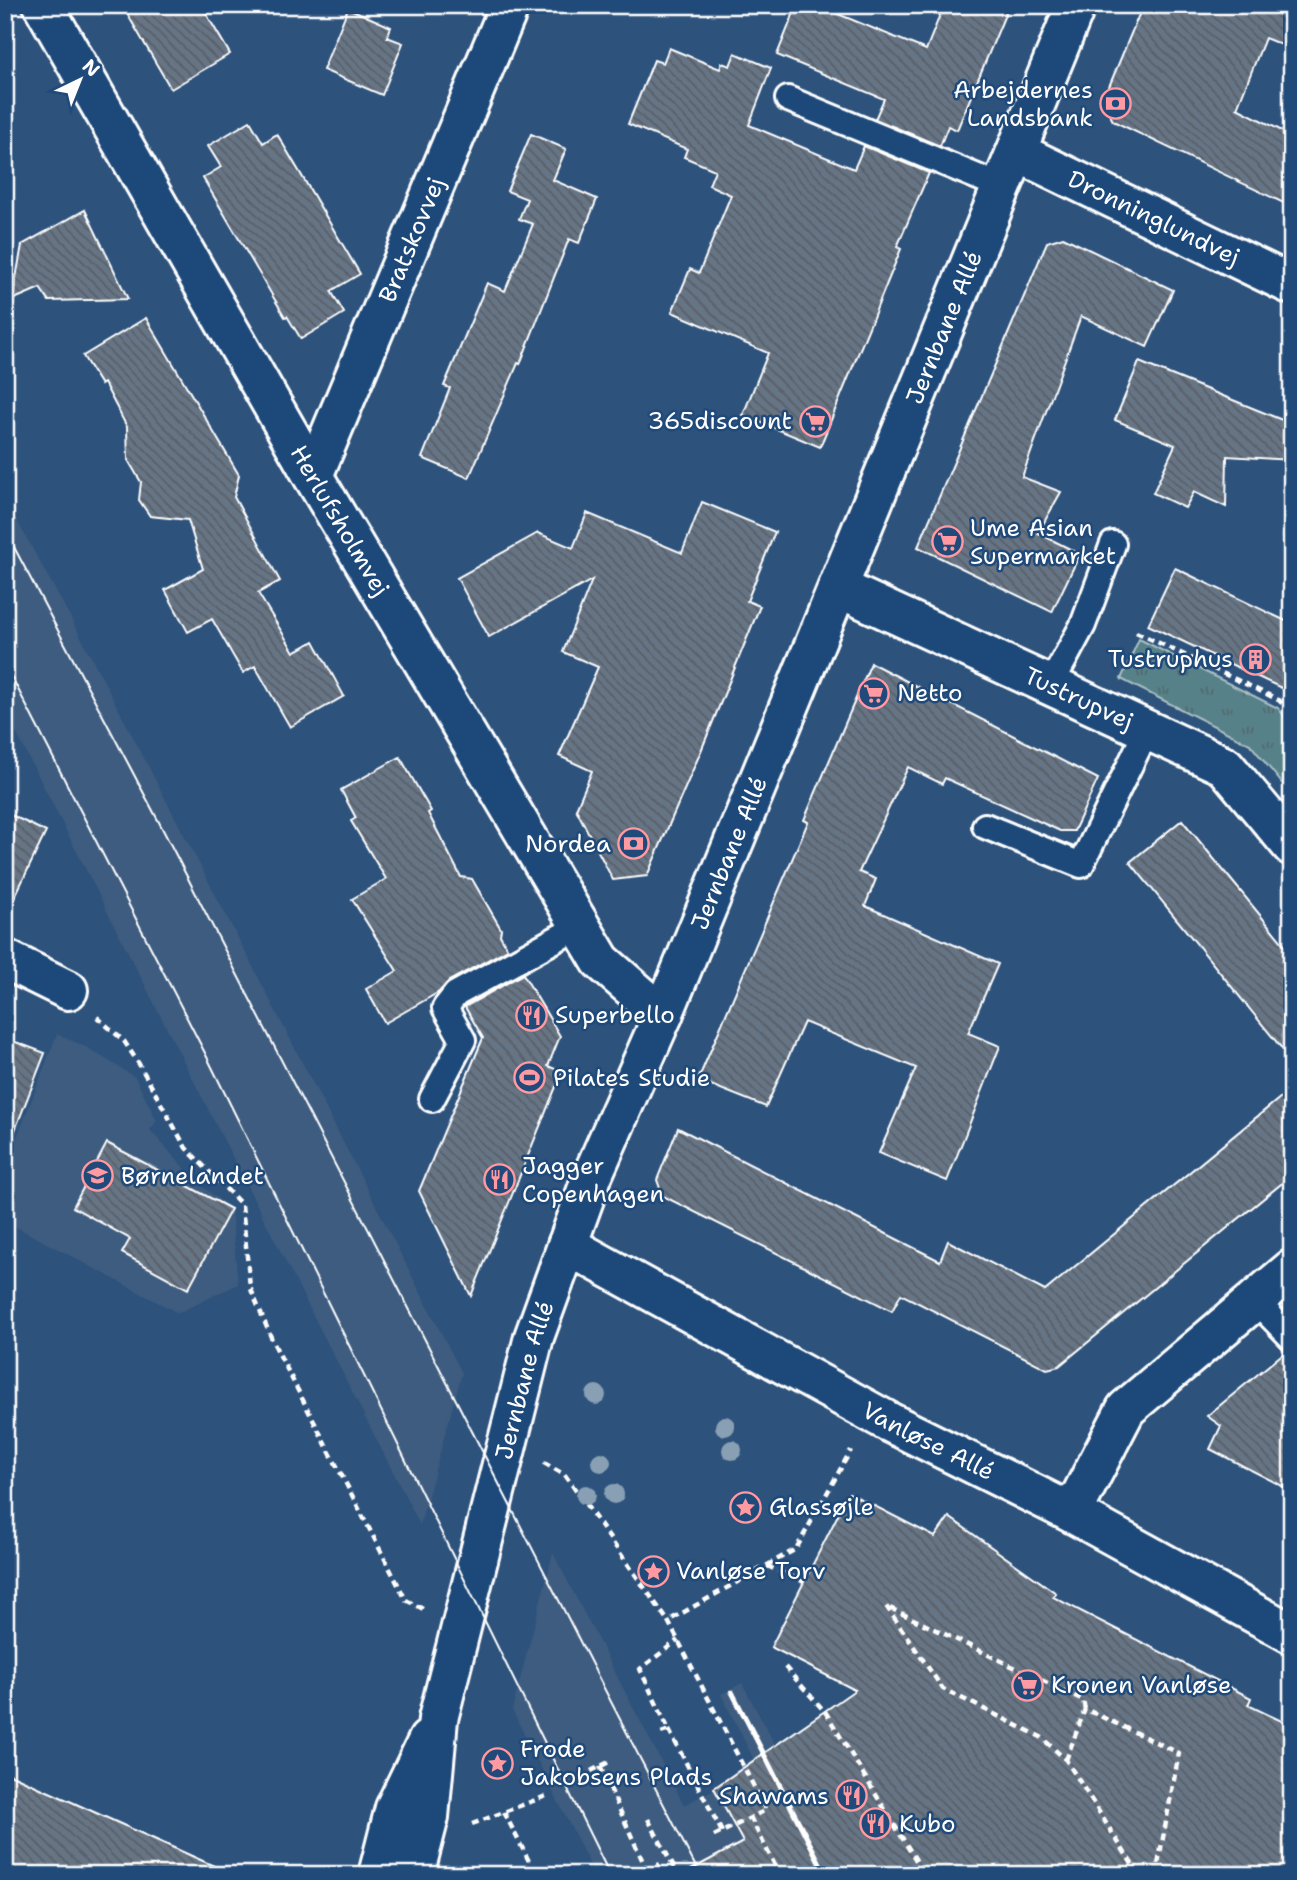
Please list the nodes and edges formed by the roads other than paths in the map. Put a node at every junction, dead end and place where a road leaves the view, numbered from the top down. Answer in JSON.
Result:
{"nodes":[{"id":1,"x":43,"y":5,"type":"edge"},
{"id":2,"x":510,"y":5,"type":"edge"},
{"id":3,"x":1076,"y":5,"type":"edge"},
{"id":4,"x":788,"y":99,"type":"dead end"},
{"id":5,"x":1017,"y":152,"type":"junction"},
{"id":6,"x":1002,"y":187,"type":"junction"},
{"id":7,"x":1292,"y":285,"type":"edge"},
{"id":8,"x":313,"y":476,"type":"junction"},
{"id":9,"x":1113,"y":544,"type":"dead end"},
{"id":10,"x":839,"y":588,"type":"junction"},
{"id":11,"x":1050,"y":686,"type":"junction"},
{"id":12,"x":1147,"y":730,"type":"junction"},
{"id":13,"x":985,"y":826,"type":"dead end"},
{"id":14,"x":1292,"y":846,"type":"edge"},
{"id":15,"x":579,"y":926,"type":"junction"},
{"id":16,"x":5,"y":959,"type":"edge"},
{"id":17,"x":68,"y":990,"type":"road end"},
{"id":18,"x":663,"y":1015,"type":"junction"},
{"id":19,"x":432,"y":1100,"type":"dead end"},
{"id":20,"x":567,"y":1245,"type":"junction"},
{"id":21,"x":1292,"y":1269,"type":"edge"},
{"id":22,"x":1255,"y":1300,"type":"junction"},
{"id":23,"x":1292,"y":1338,"type":"edge"},
{"id":24,"x":1072,"y":1513,"type":"junction"},
{"id":25,"x":1292,"y":1634,"type":"edge"},
{"id":26,"x":438,"y":1719,"type":"junction"},
{"id":27,"x":378,"y":1875,"type":"edge"},
{"id":28,"x":414,"y":1875,"type":"edge"}],
"edges":[{"from":1,"to":8,"type":"street","name":"Herlufsholmvej"},
{"from":2,"to":8,"type":"street","name":"Bratskovvej"},
{"from":3,"to":5,"type":"street","name":"Jernbane Allé"},
{"from":4,"to":6,"type":"lane"},
{"from":5,"to":6,"type":"street","name":"Jernbane Allé"},
{"from":5,"to":7,"type":"street","name":"Dronninglundvej"},
{"from":6,"to":10,"type":"street","name":"Jernbane Allé"},
{"from":8,"to":15,"type":"street","name":"Herlufsholmvej"},
{"from":9,"to":11,"type":"lane"},
{"from":10,"to":11,"type":"street","name":"Tustrupvej"},
{"from":10,"to":18,"type":"street","name":"Jernbane Allé"},
{"from":11,"to":12,"type":"street","name":"Tustrupvej"},
{"from":12,"to":13,"type":"lane"},
{"from":12,"to":14,"type":"street","name":"Tustrupvej"},
{"from":15,"to":18,"type":"street","name":"Herlufsholmvej"},
{"from":15,"to":19,"type":"lane"},
{"from":16,"to":17,"type":"street"},
{"from":18,"to":20,"type":"street","name":"Jernbane Allé"},
{"from":20,"to":24,"type":"street","name":"Vanløse Allé"},
{"from":20,"to":26,"type":"street","name":"Jernbane Allé"},
{"from":21,"to":22,"type":"street"},
{"from":22,"to":23,"type":"lane"},
{"from":22,"to":24,"type":"street"},
{"from":24,"to":25,"type":"street","name":"Vanløse Allé"},
{"from":26,"to":27,"type":"street","name":"Jernbane Allé"},
{"from":26,"to":28,"type":"street","name":"Jernbane Allé"}]}
